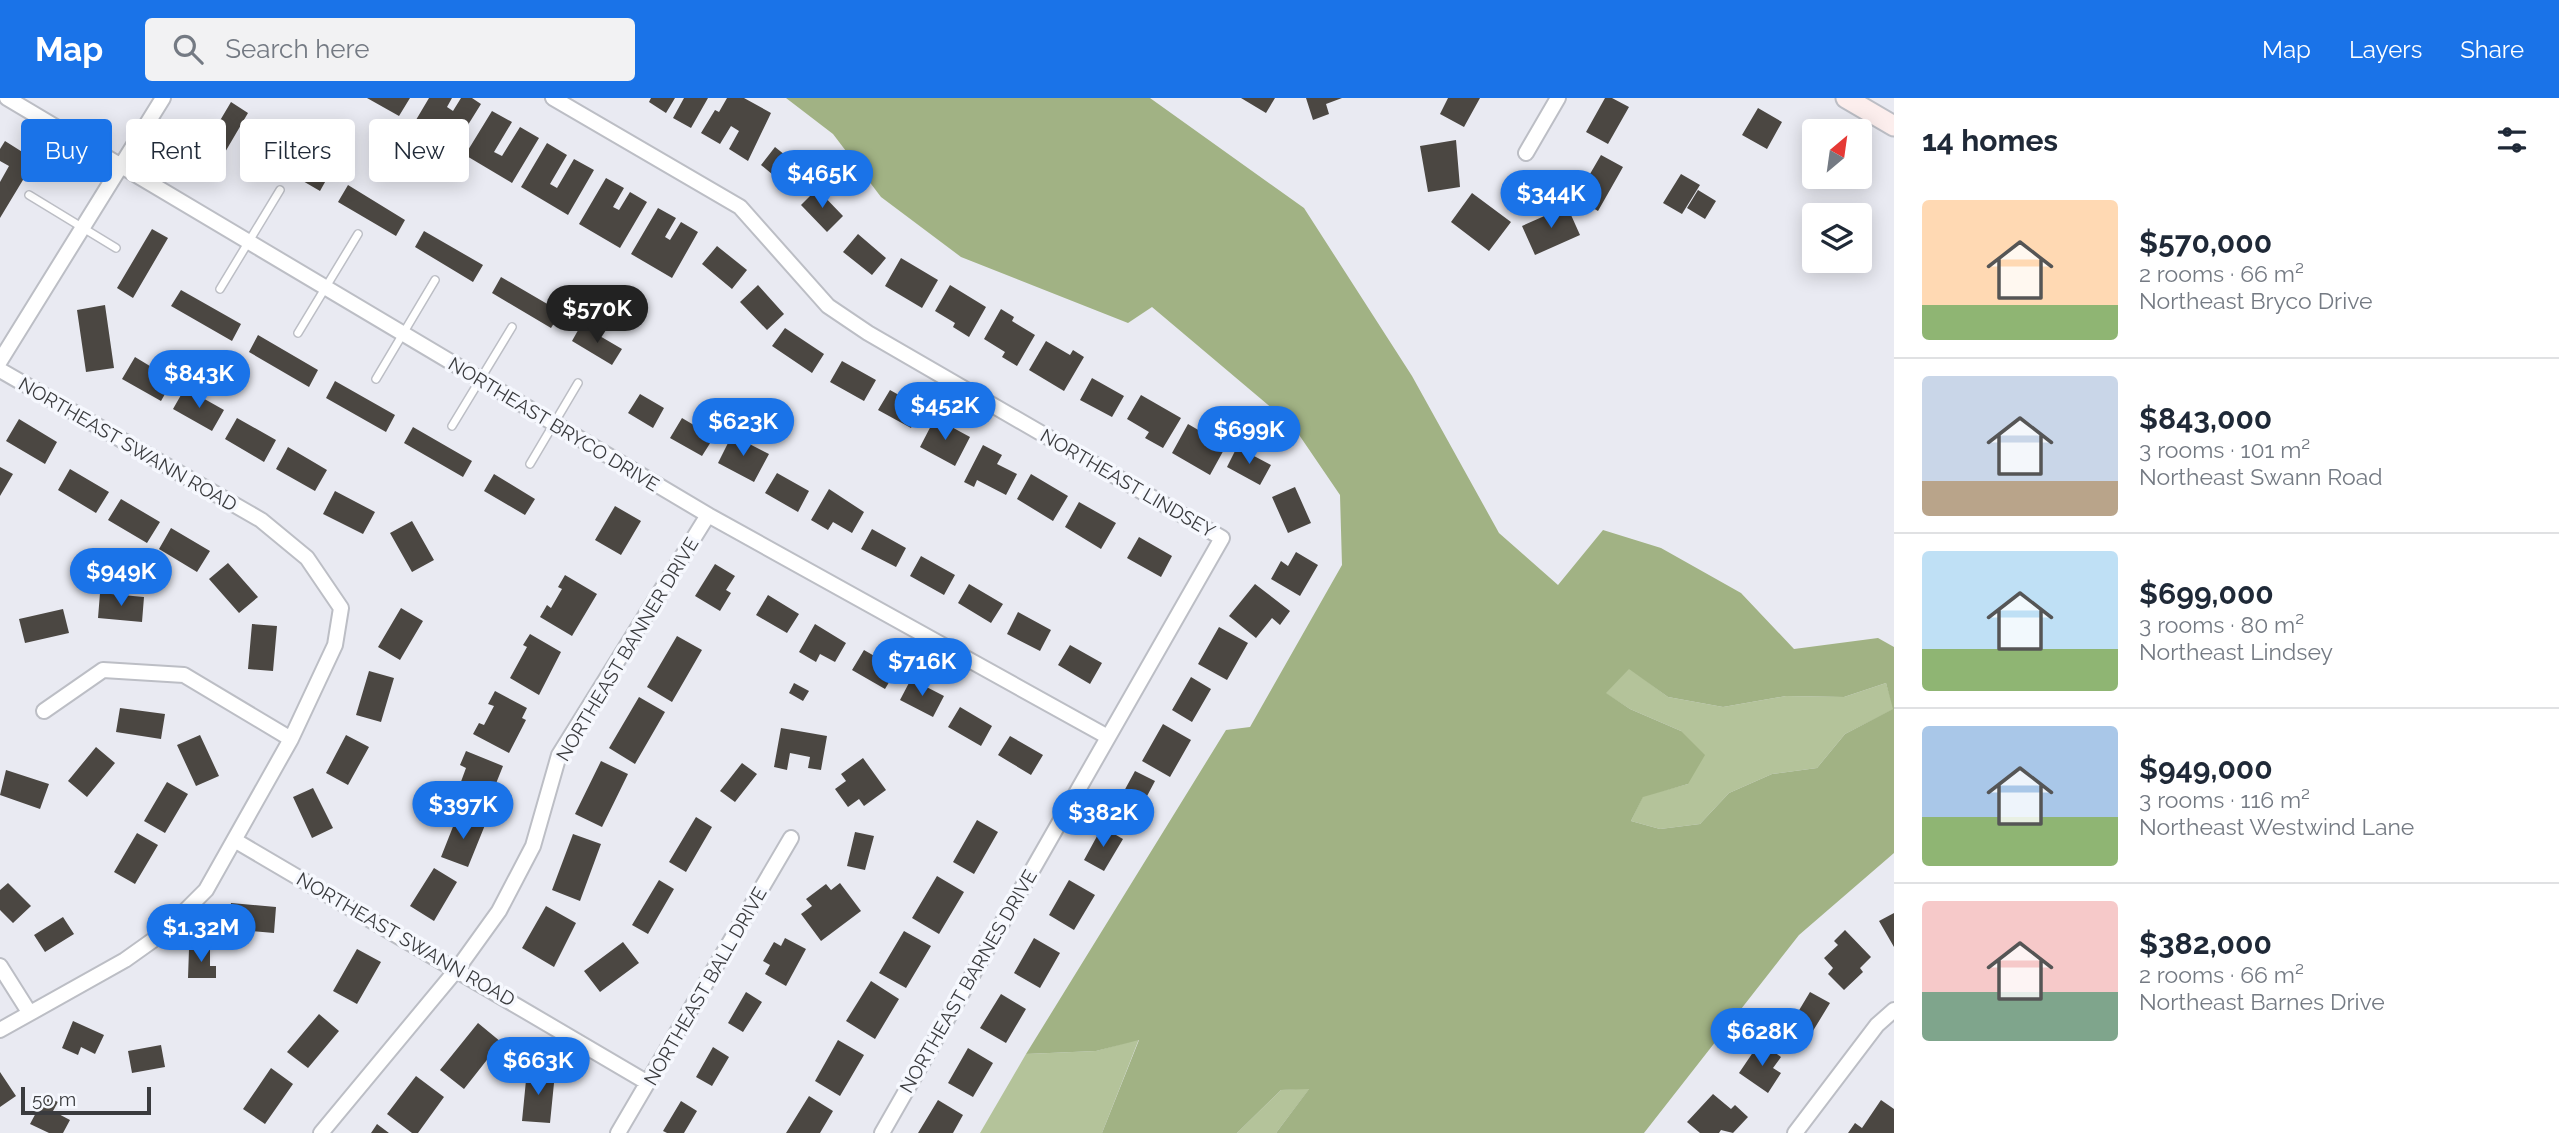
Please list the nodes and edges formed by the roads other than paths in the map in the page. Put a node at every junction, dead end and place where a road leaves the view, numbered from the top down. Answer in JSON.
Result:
{"nodes":[{"id":1,"x":7,"y":98,"type":"edge"},
{"id":2,"x":163,"y":98,"type":"edge"},
{"id":3,"x":553,"y":98,"type":"edge"},
{"id":4,"x":1558,"y":98,"type":"edge"},
{"id":5,"x":1846,"y":98,"type":"edge"},
{"id":6,"x":1894,"y":126,"type":"edge"},
{"id":7,"x":1525,"y":153,"type":"dead end"},
{"id":8,"x":122,"y":168,"type":"junction"},
{"id":9,"x":280,"y":190,"type":"dead end"},
{"id":10,"x":29,"y":195,"type":"dead end"},
{"id":11,"x":84,"y":228,"type":"junction"},
{"id":12,"x":358,"y":234,"type":"dead end"},
{"id":13,"x":248,"y":243,"type":"junction"},
{"id":14,"x":116,"y":248,"type":"dead end"},
{"id":15,"x":435,"y":280,"type":"dead end"},
{"id":16,"x":325,"y":288,"type":"junction"},
{"id":17,"x":220,"y":289,"type":"dead end"},
{"id":18,"x":512,"y":327,"type":"dead end"},
{"id":19,"x":298,"y":333,"type":"dead end"},
{"id":20,"x":403,"y":334,"type":"junction"},
{"id":21,"x":0,"y":361,"type":"edge"},
{"id":22,"x":0,"y":370,"type":"edge"},
{"id":23,"x":376,"y":379,"type":"dead end"},
{"id":24,"x":480,"y":380,"type":"junction"},
{"id":25,"x":578,"y":383,"type":"dead end"},
{"id":26,"x":554,"y":424,"type":"junction"},
{"id":27,"x":452,"y":426,"type":"dead end"},
{"id":28,"x":530,"y":464,"type":"dead end"},
{"id":29,"x":708,"y":515,"type":"junction"},
{"id":30,"x":1222,"y":538,"type":"joint"},
{"id":31,"x":44,"y":711,"type":"dead end"},
{"id":32,"x":1108,"y":737,"type":"junction"},
{"id":33,"x":291,"y":739,"type":"junction"},
{"id":34,"x":791,"y":838,"type":"dead end"},
{"id":35,"x":236,"y":841,"type":"junction"},
{"id":36,"x":0,"y":966,"type":"edge"},
{"id":37,"x":457,"y":968,"type":"junction"},
{"id":38,"x":1894,"y":1010,"type":"edge"},
{"id":39,"x":29,"y":1012,"type":"junction"},
{"id":40,"x":0,"y":1030,"type":"edge"},
{"id":41,"x":649,"y":1083,"type":"junction"},
{"id":42,"x":321,"y":1133,"type":"edge"},
{"id":43,"x":618,"y":1133,"type":"edge"},
{"id":44,"x":882,"y":1133,"type":"edge"},
{"id":45,"x":1795,"y":1133,"type":"edge"}],
"edges":[{"from":1,"to":8,"type":"street","name":"NORTHEAST BRYCO DRIVE"},
{"from":2,"to":8,"type":"street"},
{"from":3,"to":30,"type":"street","name":"NORTHEAST LINDSEY"},
{"from":4,"to":7,"type":"street"},
{"from":5,"to":6,"type":"street"},
{"from":8,"to":11,"type":"street"},
{"from":8,"to":13,"type":"street","name":"NORTHEAST BRYCO DRIVE"},
{"from":9,"to":13,"type":"lane"},
{"from":10,"to":11,"type":"lane"},
{"from":11,"to":14,"type":"lane"},
{"from":11,"to":21,"type":"street"},
{"from":12,"to":16,"type":"lane"},
{"from":13,"to":16,"type":"street","name":"NORTHEAST BRYCO DRIVE"},
{"from":13,"to":17,"type":"lane"},
{"from":15,"to":20,"type":"lane"},
{"from":16,"to":19,"type":"lane"},
{"from":16,"to":20,"type":"street","name":"NORTHEAST BRYCO DRIVE"},
{"from":18,"to":24,"type":"lane"},
{"from":20,"to":23,"type":"lane"},
{"from":20,"to":24,"type":"street","name":"NORTHEAST BRYCO DRIVE"},
{"from":22,"to":33,"type":"street","name":"NORTHEAST SWANN ROAD"},
{"from":24,"to":26,"type":"street","name":"NORTHEAST BRYCO DRIVE"},
{"from":24,"to":27,"type":"lane"},
{"from":25,"to":26,"type":"lane"},
{"from":26,"to":28,"type":"lane"},
{"from":26,"to":29,"type":"street","name":"NORTHEAST BRYCO DRIVE"},
{"from":29,"to":32,"type":"street","name":"NORTHEAST BRYCO DRIVE"},
{"from":29,"to":37,"type":"street","name":"NORTHEAST BANNER DRIVE"},
{"from":30,"to":32,"type":"street","name":"NORTHEAST BARNES DRIVE"},
{"from":31,"to":33,"type":"street"},
{"from":32,"to":44,"type":"street","name":"NORTHEAST BARNES DRIVE"},
{"from":33,"to":35,"type":"street"},
{"from":34,"to":41,"type":"street","name":"NORTHEAST BALL DRIVE"},
{"from":35,"to":37,"type":"street","name":"NORTHEAST SWANN ROAD"},
{"from":35,"to":39,"type":"street"},
{"from":36,"to":39,"type":"street"},
{"from":37,"to":41,"type":"street","name":"NORTHEAST SWANN ROAD"},
{"from":37,"to":42,"type":"street","name":"NORTHEAST BANNER DRIVE"},
{"from":38,"to":45,"type":"street"},
{"from":39,"to":40,"type":"street"},
{"from":41,"to":43,"type":"street","name":"NORTHEAST BALL DRIVE"}]}
